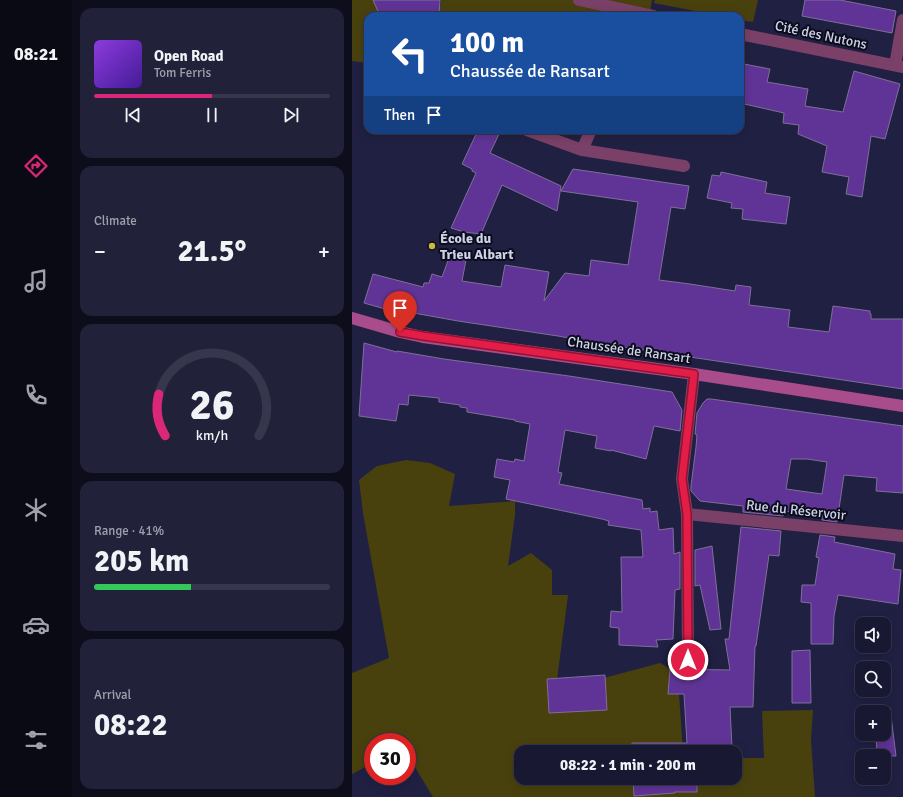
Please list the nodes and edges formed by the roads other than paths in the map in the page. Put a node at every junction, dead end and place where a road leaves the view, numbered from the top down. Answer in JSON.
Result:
{"nodes":[{"id":1,"x":579,"y":0,"type":"edge"},
{"id":2,"x":633,"y":12,"type":"edge"},
{"id":3,"x":903,"y":20,"type":"edge"},
{"id":4,"x":744,"y":35,"type":"edge"},
{"id":5,"x":899,"y":66,"type":"edge"},
{"id":6,"x":538,"y":134,"type":"edge"},
{"id":7,"x":589,"y":134,"type":"edge"},
{"id":8,"x":582,"y":150,"type":"junction"},
{"id":9,"x":684,"y":166,"type":"dead end"},
{"id":10,"x":352,"y":318,"type":"edge"},
{"id":11,"x":694,"y":374,"type":"junction"},
{"id":12,"x":903,"y":406,"type":"edge"},
{"id":13,"x":687,"y":514,"type":"junction"},
{"id":14,"x":903,"y":536,"type":"edge"},
{"id":15,"x":688,"y":660,"type":"dead end"}],
"edges":[{"from":1,"to":2,"type":"street"},
{"from":3,"to":5,"type":"street","name":"Cité des Nutons"},
{"from":4,"to":5,"type":"street","name":"Cité des Nutons"},
{"from":6,"to":8,"type":"street"},
{"from":7,"to":8,"type":"street"},
{"from":8,"to":9,"type":"street"},
{"from":10,"to":11,"type":"main road","name":"Chaussée de Ransart"},
{"from":11,"to":12,"type":"main road","name":"Chaussée de Ransart"},
{"from":11,"to":13,"type":"street"},
{"from":13,"to":14,"type":"street","name":"Rue du Réservoir"},
{"from":13,"to":15,"type":"street"}]}
